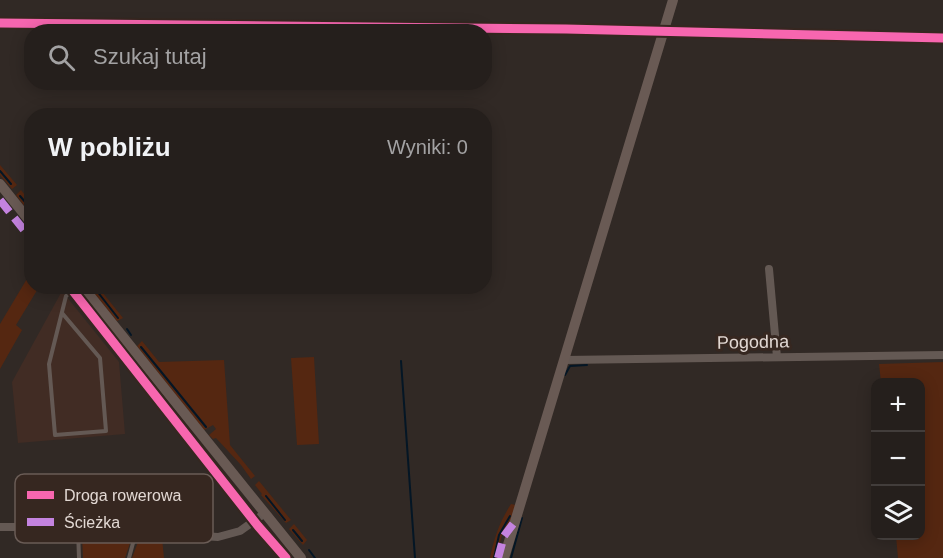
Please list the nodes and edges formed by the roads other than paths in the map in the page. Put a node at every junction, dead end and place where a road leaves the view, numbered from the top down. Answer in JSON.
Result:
{"nodes":[{"id":1,"x":673,"y":0,"type":"edge"},
{"id":2,"x":0,"y":23,"type":"edge"},
{"id":3,"x":94,"y":24,"type":"edge"},
{"id":4,"x":492,"y":28,"type":"edge"},
{"id":5,"x":663,"y":33,"type":"junction"},
{"id":6,"x":943,"y":38,"type":"edge"},
{"id":7,"x":0,"y":184,"type":"edge"},
{"id":8,"x":24,"y":214,"type":"edge"},
{"id":9,"x":769,"y":269,"type":"dead end"},
{"id":10,"x":69,"y":294,"type":"edge"},
{"id":11,"x":87,"y":294,"type":"edge"},
{"id":12,"x":62,"y":313,"type":"junction"},
{"id":13,"x":943,"y":354,"type":"edge"},
{"id":14,"x":777,"y":357,"type":"junction"},
{"id":15,"x":564,"y":360,"type":"junction"},
{"id":16,"x":265,"y":513,"type":"junction"},
{"id":17,"x":0,"y":527,"type":"edge"},
{"id":18,"x":15,"y":527,"type":"edge"},
{"id":19,"x":213,"y":537,"type":"edge"},
{"id":20,"x":78,"y":543,"type":"edge"},
{"id":21,"x":133,"y":543,"type":"edge"},
{"id":22,"x":79,"y":558,"type":"edge"},
{"id":23,"x":129,"y":558,"type":"edge"},
{"id":24,"x":301,"y":558,"type":"edge"},
{"id":25,"x":504,"y":558,"type":"edge"}],
"edges":[{"from":1,"to":5,"type":"street"},
{"from":2,"to":3,"type":"street"},
{"from":4,"to":5,"type":"street"},
{"from":5,"to":6,"type":"street"},
{"from":5,"to":15,"type":"street"},
{"from":7,"to":8,"type":"street"},
{"from":9,"to":14,"type":"street"},
{"from":10,"to":12,"type":"lane"},
{"from":11,"to":16,"type":"street"},
{"from":12,"to":12,"type":"lane"},
{"from":13,"to":14,"type":"street","name":"Pogodna"},
{"from":14,"to":15,"type":"street","name":"Pogodna"},
{"from":15,"to":25,"type":"street"},
{"from":16,"to":19,"type":"street"},
{"from":16,"to":24,"type":"street"},
{"from":17,"to":18,"type":"street"},
{"from":20,"to":22,"type":"lane"},
{"from":21,"to":23,"type":"lane"}]}
